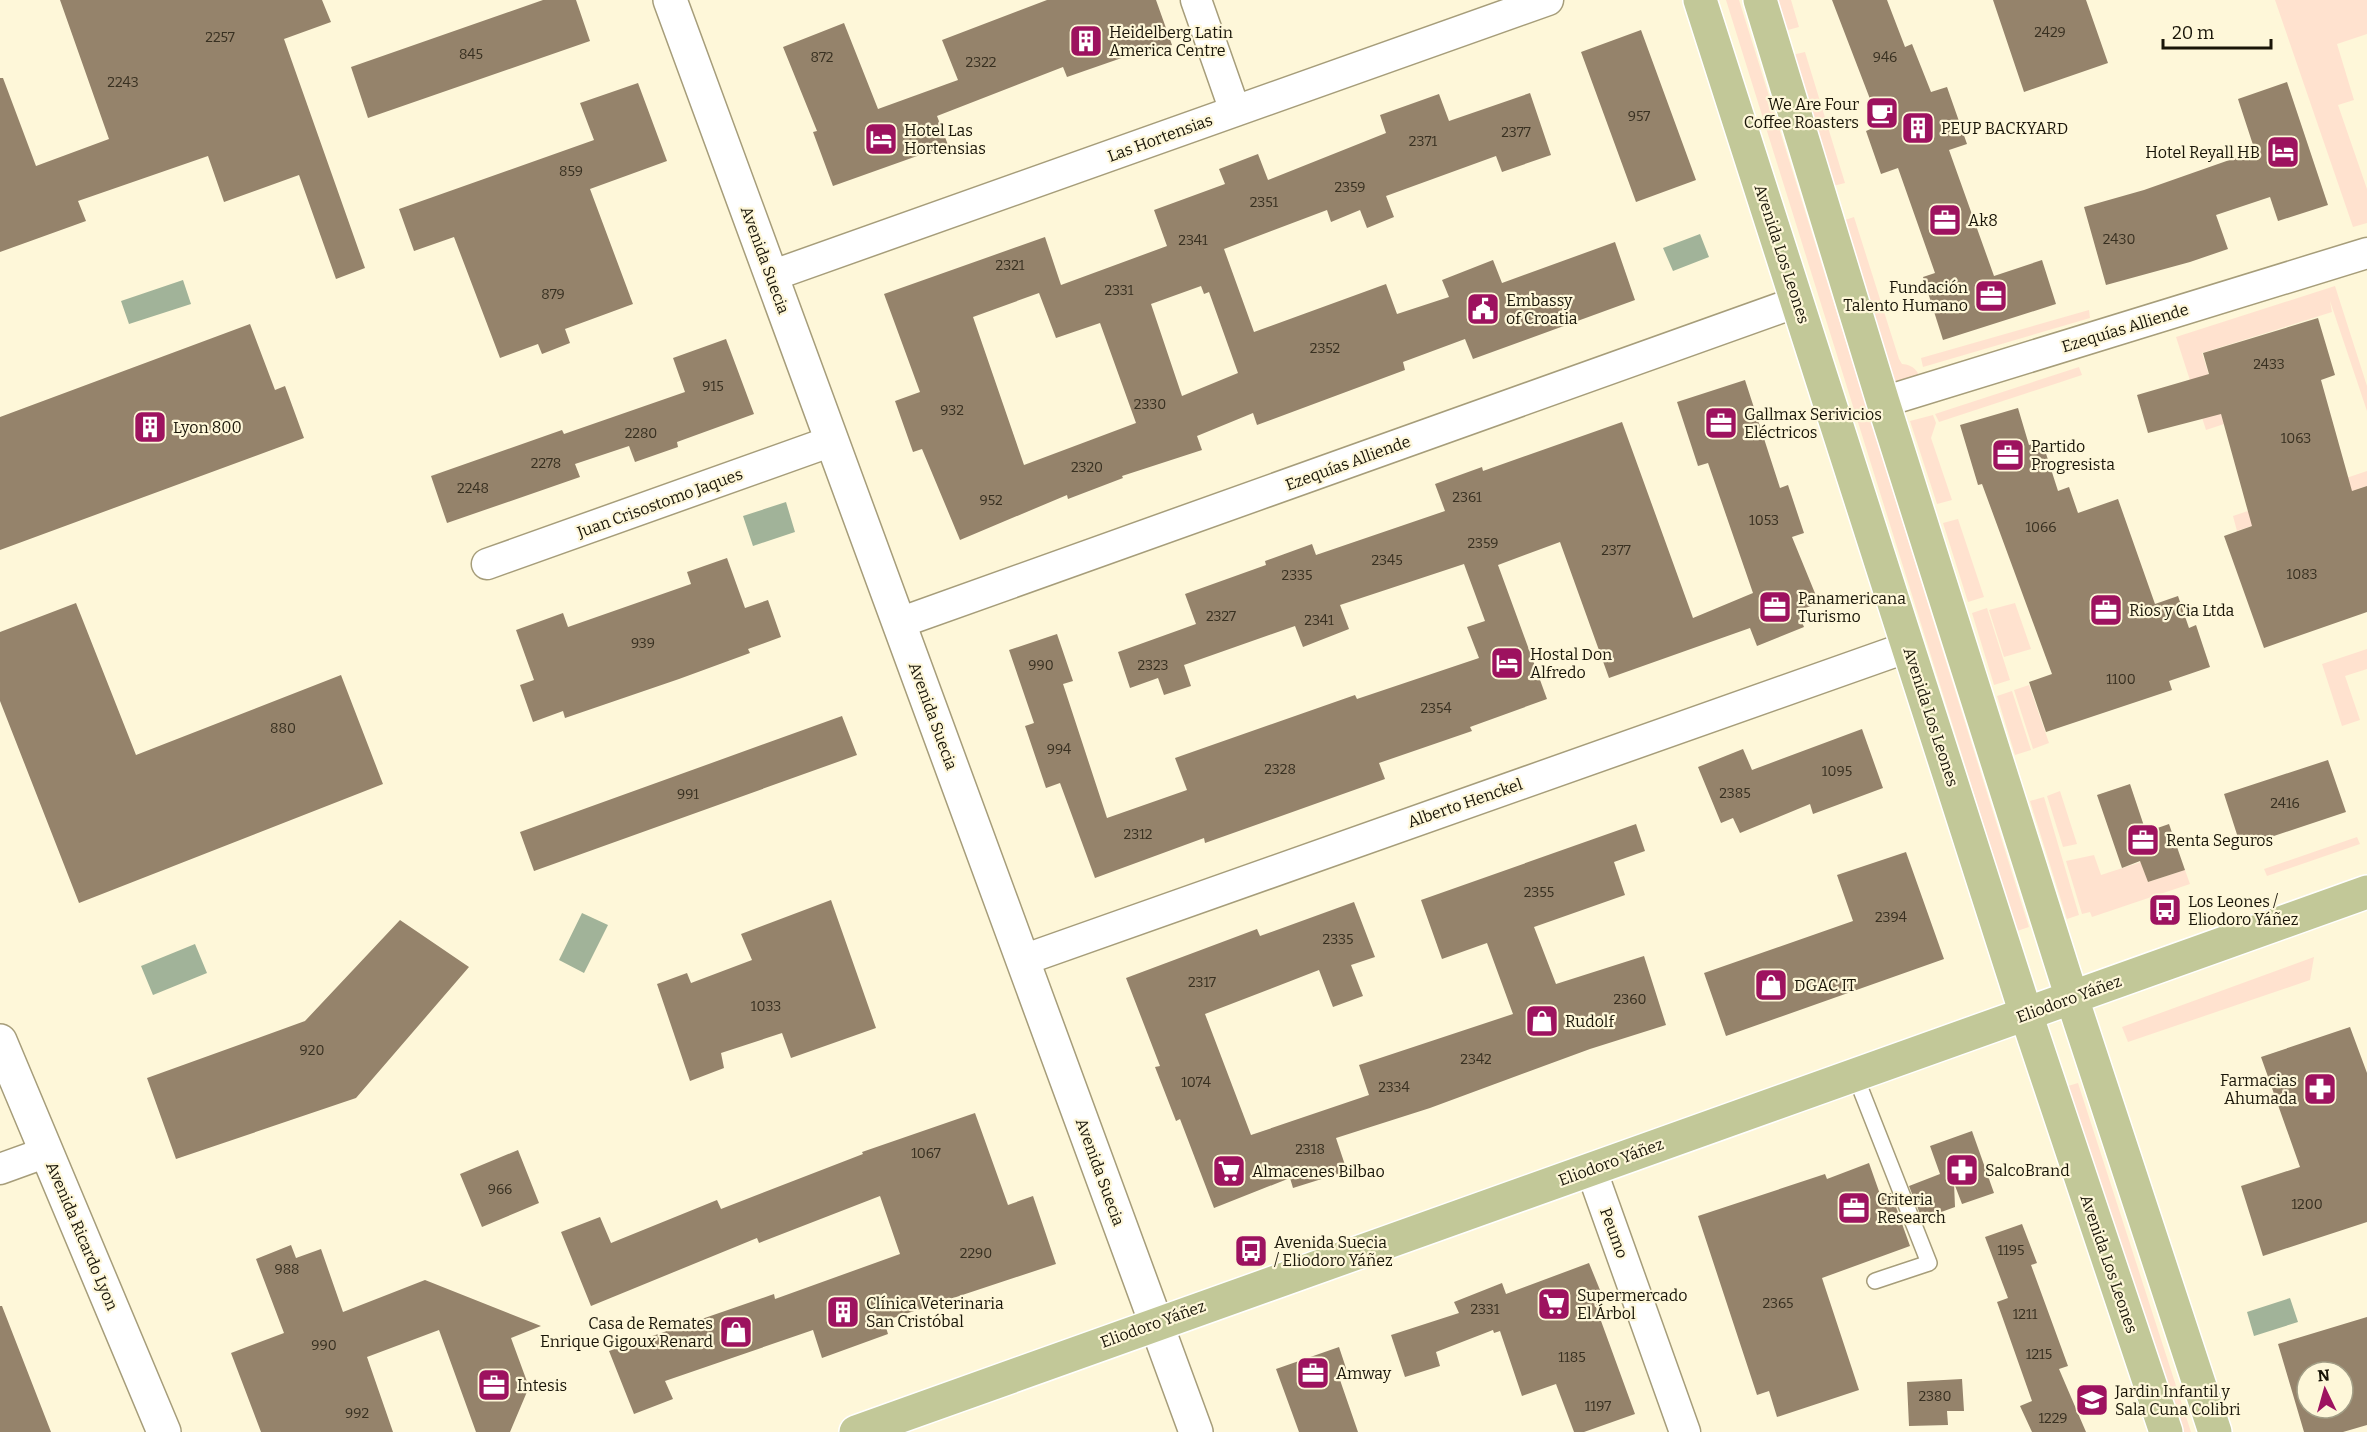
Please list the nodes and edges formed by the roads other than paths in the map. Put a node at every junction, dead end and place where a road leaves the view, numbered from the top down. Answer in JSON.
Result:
{"nodes":[{"id":1,"x":670,"y":0,"type":"edge"},
{"id":2,"x":1196,"y":0,"type":"edge"},
{"id":3,"x":1548,"y":0,"type":"edge"},
{"id":4,"x":1700,"y":0,"type":"edge"},
{"id":5,"x":1760,"y":0,"type":"edge"},
{"id":6,"x":1235,"y":111,"type":"junction"},
{"id":7,"x":2365,"y":261,"type":"edge"},
{"id":8,"x":771,"y":276,"type":"junction"},
{"id":9,"x":1797,"y":302,"type":"junction"},
{"id":10,"x":1883,"y":402,"type":"junction"},
{"id":11,"x":832,"y":441,"type":"junction"},
{"id":12,"x":487,"y":564,"type":"dead end"},
{"id":13,"x":899,"y":623,"type":"junction"},
{"id":14,"x":1908,"y":647,"type":"junction"},
{"id":15,"x":2367,"y":892,"type":"edge"},
{"id":16,"x":1023,"y":960,"type":"junction"},
{"id":17,"x":2072,"y":998,"type":"junction"},
{"id":18,"x":2026,"y":1014,"type":"junction"},
{"id":19,"x":0,"y":1041,"type":"edge"},
{"id":20,"x":1856,"y":1075,"type":"junction"},
{"id":21,"x":47,"y":1152,"type":"junction"},
{"id":22,"x":0,"y":1169,"type":"edge"},
{"id":23,"x":1591,"y":1169,"type":"junction"},
{"id":24,"x":1875,"y":1281,"type":"dead end"},
{"id":25,"x":1156,"y":1323,"type":"junction"},
{"id":26,"x":164,"y":1432,"type":"edge"},
{"id":27,"x":856,"y":1432,"type":"edge"},
{"id":28,"x":1196,"y":1432,"type":"edge"},
{"id":29,"x":1685,"y":1432,"type":"edge"},
{"id":30,"x":2166,"y":1432,"type":"edge"},
{"id":31,"x":2215,"y":1432,"type":"edge"}],
"edges":[{"from":1,"to":8,"type":"street","name":"Avenida Suecia"},
{"from":2,"to":6,"type":"street"},
{"from":3,"to":6,"type":"street","name":"Las Hortensias"},
{"from":4,"to":9,"type":"main road","name":"Avenida Los Leones"},
{"from":5,"to":10,"type":"main road"},
{"from":6,"to":8,"type":"street","name":"Las Hortensias"},
{"from":7,"to":10,"type":"street","name":"Ezequías Alliende"},
{"from":8,"to":11,"type":"street","name":"Avenida Suecia"},
{"from":9,"to":13,"type":"street","name":"Ezequías Alliende"},
{"from":9,"to":14,"type":"main road","name":"Avenida Los Leones"},
{"from":10,"to":17,"type":"main road"},
{"from":11,"to":12,"type":"street","name":"Juan Crisostomo Jaques"},
{"from":11,"to":13,"type":"street","name":"Avenida Suecia"},
{"from":13,"to":16,"type":"street","name":"Avenida Suecia"},
{"from":14,"to":16,"type":"street","name":"Alberto Henckel"},
{"from":14,"to":18,"type":"main road","name":"Avenida Los Leones"},
{"from":15,"to":17,"type":"main road","name":"Eliodoro Yáñez"},
{"from":16,"to":25,"type":"street","name":"Avenida Suecia"},
{"from":17,"to":18,"type":"main road","name":"Eliodoro Yáñez"},
{"from":17,"to":31,"type":"main road"},
{"from":18,"to":20,"type":"main road","name":"Eliodoro Yáñez"},
{"from":18,"to":30,"type":"main road","name":"Avenida Los Leones"},
{"from":19,"to":21,"type":"street","name":"Avenida Ricardo Lyon"},
{"from":20,"to":23,"type":"main road","name":"Eliodoro Yáñez"},
{"from":20,"to":24,"type":"lane"},
{"from":21,"to":22,"type":"street"},
{"from":21,"to":26,"type":"street","name":"Avenida Ricardo Lyon"},
{"from":23,"to":25,"type":"main road","name":"Eliodoro Yáñez"},
{"from":23,"to":29,"type":"street","name":"Peumo"},
{"from":25,"to":27,"type":"main road","name":"Eliodoro Yáñez"},
{"from":25,"to":28,"type":"street","name":"Avenida Suecia"}]}
